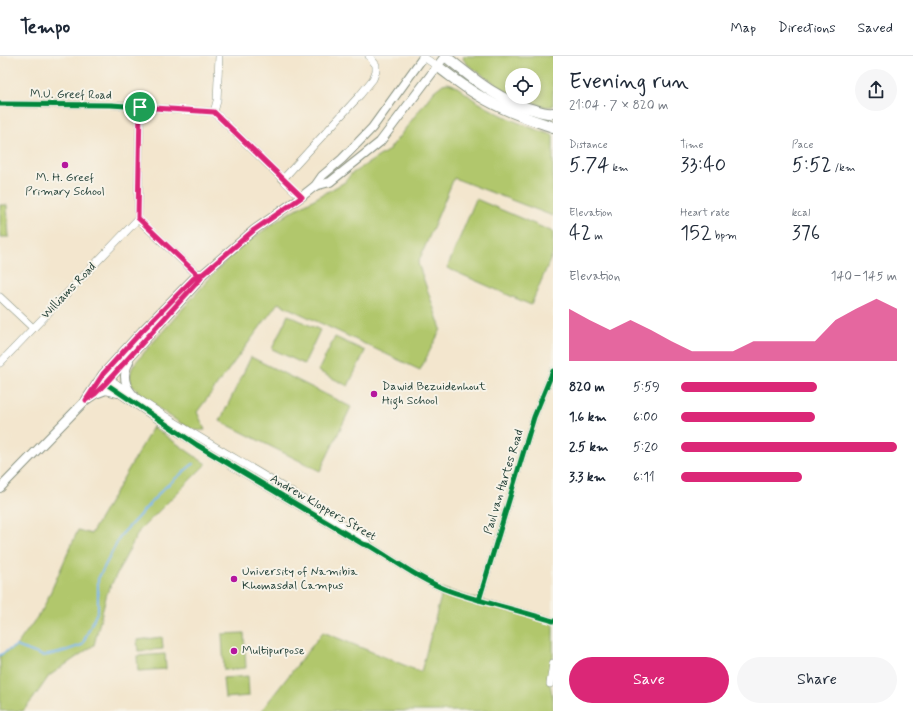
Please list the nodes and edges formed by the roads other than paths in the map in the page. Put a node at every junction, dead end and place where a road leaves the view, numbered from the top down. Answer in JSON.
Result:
{"nodes":[{"id":1,"x":219,"y":56,"type":"edge"},
{"id":2,"x":369,"y":56,"type":"edge"},
{"id":3,"x":423,"y":56,"type":"edge"},
{"id":4,"x":445,"y":56,"type":"edge"},
{"id":5,"x":437,"y":66,"type":"junction"},
{"id":6,"x":0,"y":104,"type":"edge"},
{"id":7,"x":140,"y":107,"type":"junction"},
{"id":8,"x":214,"y":112,"type":"junction"},
{"id":9,"x":553,"y":113,"type":"edge"},
{"id":10,"x":553,"y":127,"type":"edge"},
{"id":11,"x":283,"y":179,"type":"junction"},
{"id":12,"x":315,"y":186,"type":"junction"},
{"id":13,"x":302,"y":197,"type":"junction"},
{"id":14,"x":138,"y":218,"type":"junction"},
{"id":15,"x":200,"y":276,"type":"junction"},
{"id":16,"x":0,"y":297,"type":"edge"},
{"id":17,"x":33,"y":328,"type":"junction"},
{"id":18,"x":137,"y":349,"type":"junction"},
{"id":19,"x":0,"y":362,"type":"edge"},
{"id":20,"x":553,"y":371,"type":"edge"},
{"id":21,"x":104,"y":379,"type":"junction"},
{"id":22,"x":118,"y":393,"type":"junction"},
{"id":23,"x":95,"y":394,"type":"junction"},
{"id":24,"x":135,"y":397,"type":"junction"},
{"id":25,"x":86,"y":400,"type":"junction"},
{"id":26,"x":0,"y":488,"type":"edge"},
{"id":27,"x":370,"y":546,"type":"junction"},
{"id":28,"x":479,"y":600,"type":"junction"},
{"id":29,"x":553,"y":621,"type":"edge"},
{"id":30,"x":553,"y":663,"type":"edge"},
{"id":31,"x":550,"y":684,"type":"dead end"}],
"edges":[{"from":1,"to":8,"type":"street"},
{"from":2,"to":11,"type":"street"},
{"from":3,"to":5,"type":"street"},
{"from":3,"to":12,"type":"main road"},
{"from":4,"to":5,"type":"main road"},
{"from":4,"to":9,"type":"highway"},
{"from":5,"to":10,"type":"highway"},
{"from":5,"to":12,"type":"main road"},
{"from":6,"to":7,"type":"street","name":"M.U. Greef Road"},
{"from":7,"to":8,"type":"street","name":"M.U. Greef Road"},
{"from":7,"to":14,"type":"street"},
{"from":8,"to":11,"type":"street"},
{"from":11,"to":13,"type":"street"},
{"from":12,"to":13,"type":"main road"},
{"from":13,"to":15,"type":"main road"},
{"from":14,"to":15,"type":"street"},
{"from":14,"to":17,"type":"street","name":"Williams Road"},
{"from":15,"to":18,"type":"main road"},
{"from":15,"to":21,"type":"main road"},
{"from":16,"to":17,"type":"street"},
{"from":17,"to":19,"type":"street","name":"Williams Road"},
{"from":18,"to":21,"type":"main road"},
{"from":18,"to":24,"type":"main road"},
{"from":20,"to":28,"type":"street","name":"Paul van Hartes Road"},
{"from":21,"to":22,"type":"street","name":"Andrew Kloppers Street"},
{"from":21,"to":23,"type":"main road"},
{"from":21,"to":24,"type":"street","name":"Andrew Kloppers Street"},
{"from":21,"to":25,"type":"main road"},
{"from":22,"to":23,"type":"main road"},
{"from":22,"to":27,"type":"street","name":"Andrew Kloppers Street"},
{"from":23,"to":25,"type":"main road"},
{"from":24,"to":27,"type":"street","name":"Andrew Kloppers Street"},
{"from":25,"to":26,"type":"main road"},
{"from":27,"to":28,"type":"street","name":"Andrew Kloppers Street"},
{"from":28,"to":29,"type":"street","name":"Andrew Kloppers Street"},
{"from":30,"to":31,"type":"street"}]}
